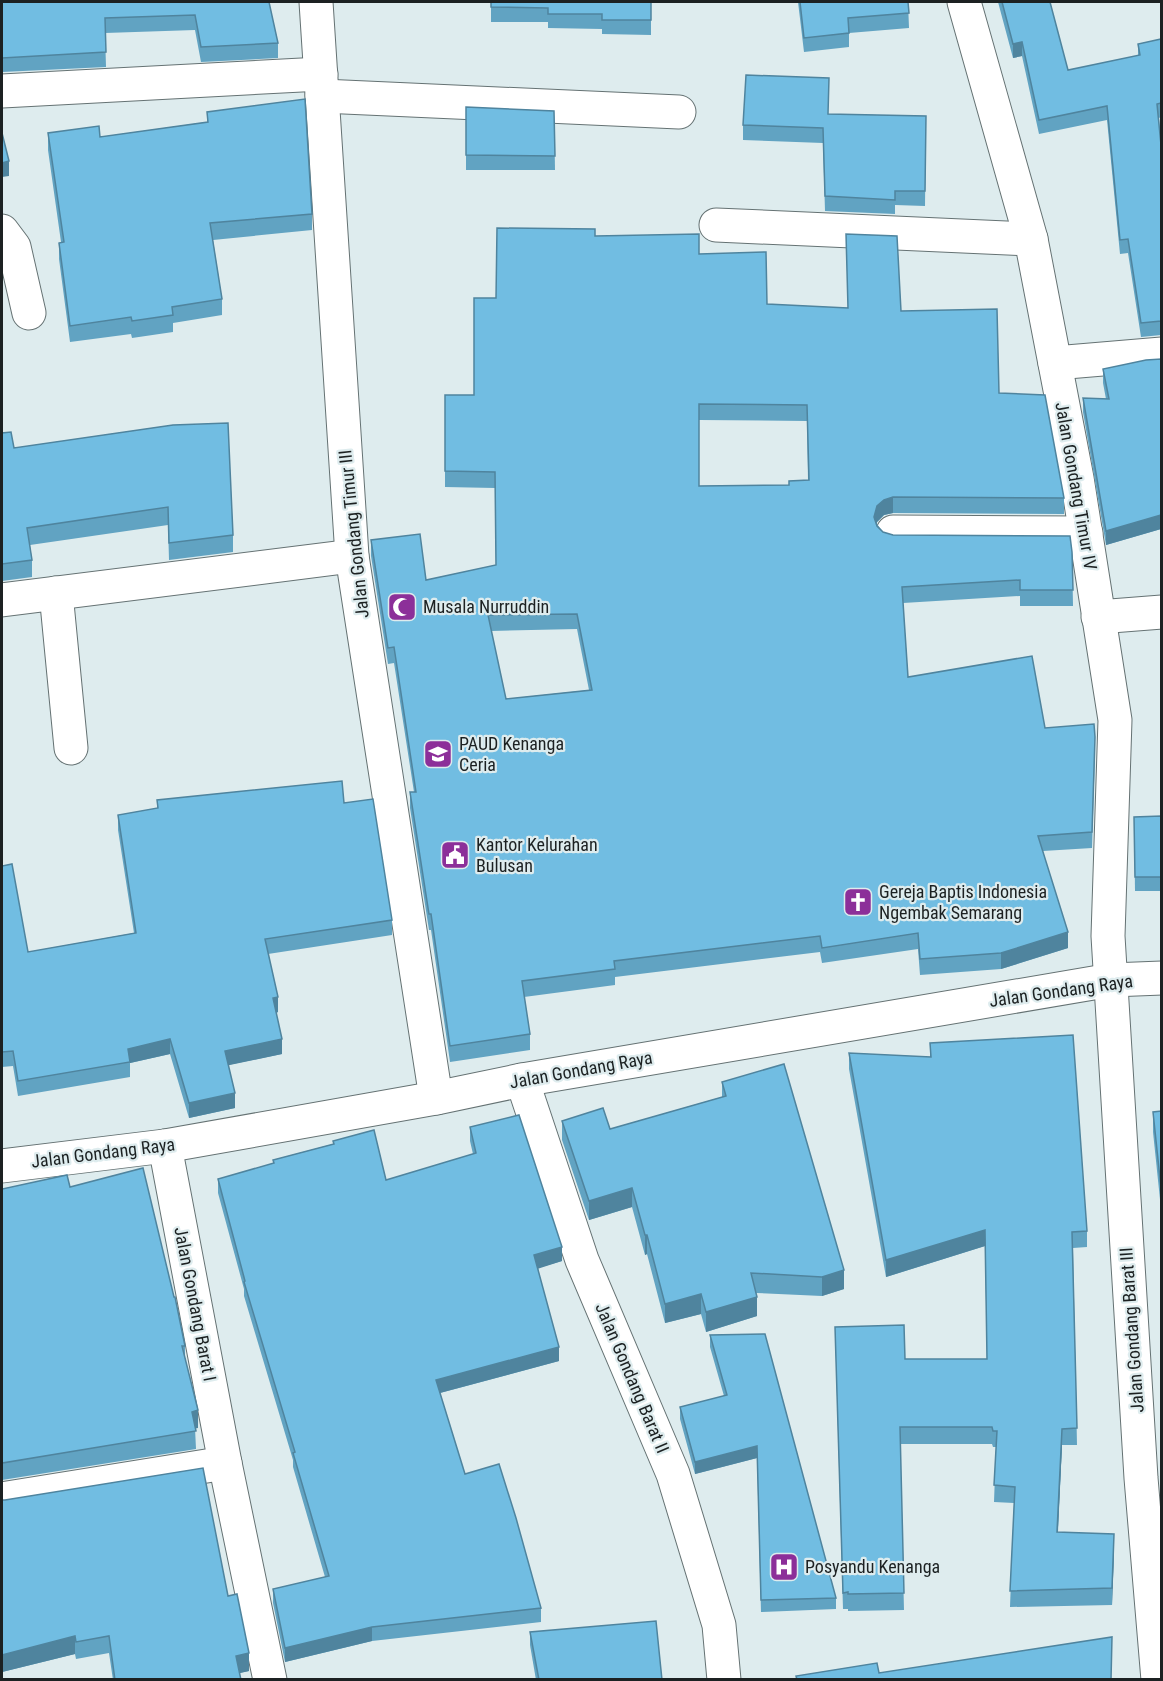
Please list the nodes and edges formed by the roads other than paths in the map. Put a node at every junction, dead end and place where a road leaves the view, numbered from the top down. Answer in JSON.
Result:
{"nodes":[{"id":1,"x":316,"y":2,"type":"edge"},
{"id":2,"x":964,"y":2,"type":"edge"},
{"id":3,"x":321,"y":85,"type":"junction"},
{"id":4,"x":2,"y":91,"type":"edge"},
{"id":5,"x":679,"y":112,"type":"dead end"},
{"id":6,"x":716,"y":225,"type":"dead end"},
{"id":7,"x":2,"y":231,"type":"edge"},
{"id":8,"x":1031,"y":239,"type":"junction"},
{"id":9,"x":29,"y":313,"type":"dead end"},
{"id":10,"x":1161,"y":354,"type":"edge"},
{"id":11,"x":1055,"y":363,"type":"junction"},
{"id":12,"x":893,"y":532,"type":"edge"},
{"id":13,"x":1086,"y":533,"type":"junction"},
{"id":14,"x":352,"y":556,"type":"junction"},
{"id":15,"x":56,"y":593,"type":"junction"},
{"id":16,"x":2,"y":600,"type":"edge"},
{"id":17,"x":1161,"y":612,"type":"edge"},
{"id":18,"x":1098,"y":617,"type":"junction"},
{"id":19,"x":71,"y":748,"type":"dead end"},
{"id":20,"x":1161,"y":978,"type":"edge"},
{"id":21,"x":1111,"y":980,"type":"junction"},
{"id":22,"x":522,"y":1080,"type":"junction"},
{"id":23,"x":436,"y":1098,"type":"junction"},
{"id":24,"x":165,"y":1146,"type":"junction"},
{"id":25,"x":2,"y":1166,"type":"edge"},
{"id":26,"x":225,"y":1462,"type":"junction"},
{"id":27,"x":1151,"y":1475,"type":"edge"},
{"id":28,"x":2,"y":1499,"type":"edge"},
{"id":29,"x":270,"y":1680,"type":"edge"},
{"id":30,"x":724,"y":1680,"type":"edge"},
{"id":31,"x":1158,"y":1680,"type":"edge"}],
"edges":[{"from":1,"to":3,"type":"street","name":"Jalan Gondang Timur III"},
{"from":2,"to":8,"type":"street","name":"Jalan Gondang Timur IV"},
{"from":3,"to":4,"type":"street"},
{"from":3,"to":5,"type":"street"},
{"from":3,"to":14,"type":"street","name":"Jalan Gondang Timur III"},
{"from":6,"to":8,"type":"street"},
{"from":7,"to":9,"type":"street"},
{"from":8,"to":11,"type":"street","name":"Jalan Gondang Timur IV"},
{"from":10,"to":11,"type":"street"},
{"from":11,"to":13,"type":"street","name":"Jalan Gondang Timur IV"},
{"from":12,"to":13,"type":"street"},
{"from":13,"to":18,"type":"street","name":"Jalan Gondang Timur IV"},
{"from":14,"to":15,"type":"street"},
{"from":14,"to":23,"type":"street","name":"Jalan Gondang Timur III"},
{"from":15,"to":16,"type":"street"},
{"from":15,"to":19,"type":"street"},
{"from":17,"to":18,"type":"street"},
{"from":18,"to":21,"type":"street","name":"Jalan Gondang Timur IV"},
{"from":20,"to":21,"type":"street","name":"Jalan Gondang Raya"},
{"from":21,"to":22,"type":"street","name":"Jalan Gondang Raya"},
{"from":21,"to":27,"type":"street","name":"Jalan Gondang Barat III"},
{"from":22,"to":23,"type":"street","name":"Jalan Gondang Raya"},
{"from":22,"to":30,"type":"street","name":"Jalan Gondang Barat II"},
{"from":23,"to":24,"type":"street","name":"Jalan Gondang Raya"},
{"from":24,"to":25,"type":"street","name":"Jalan Gondang Raya"},
{"from":24,"to":26,"type":"street","name":"Jalan Gondang Barat I"},
{"from":26,"to":28,"type":"street"},
{"from":26,"to":29,"type":"street","name":"Jalan Gondang Barat I"},
{"from":27,"to":31,"type":"street","name":"Jalan Gondang Barat III"}]}
